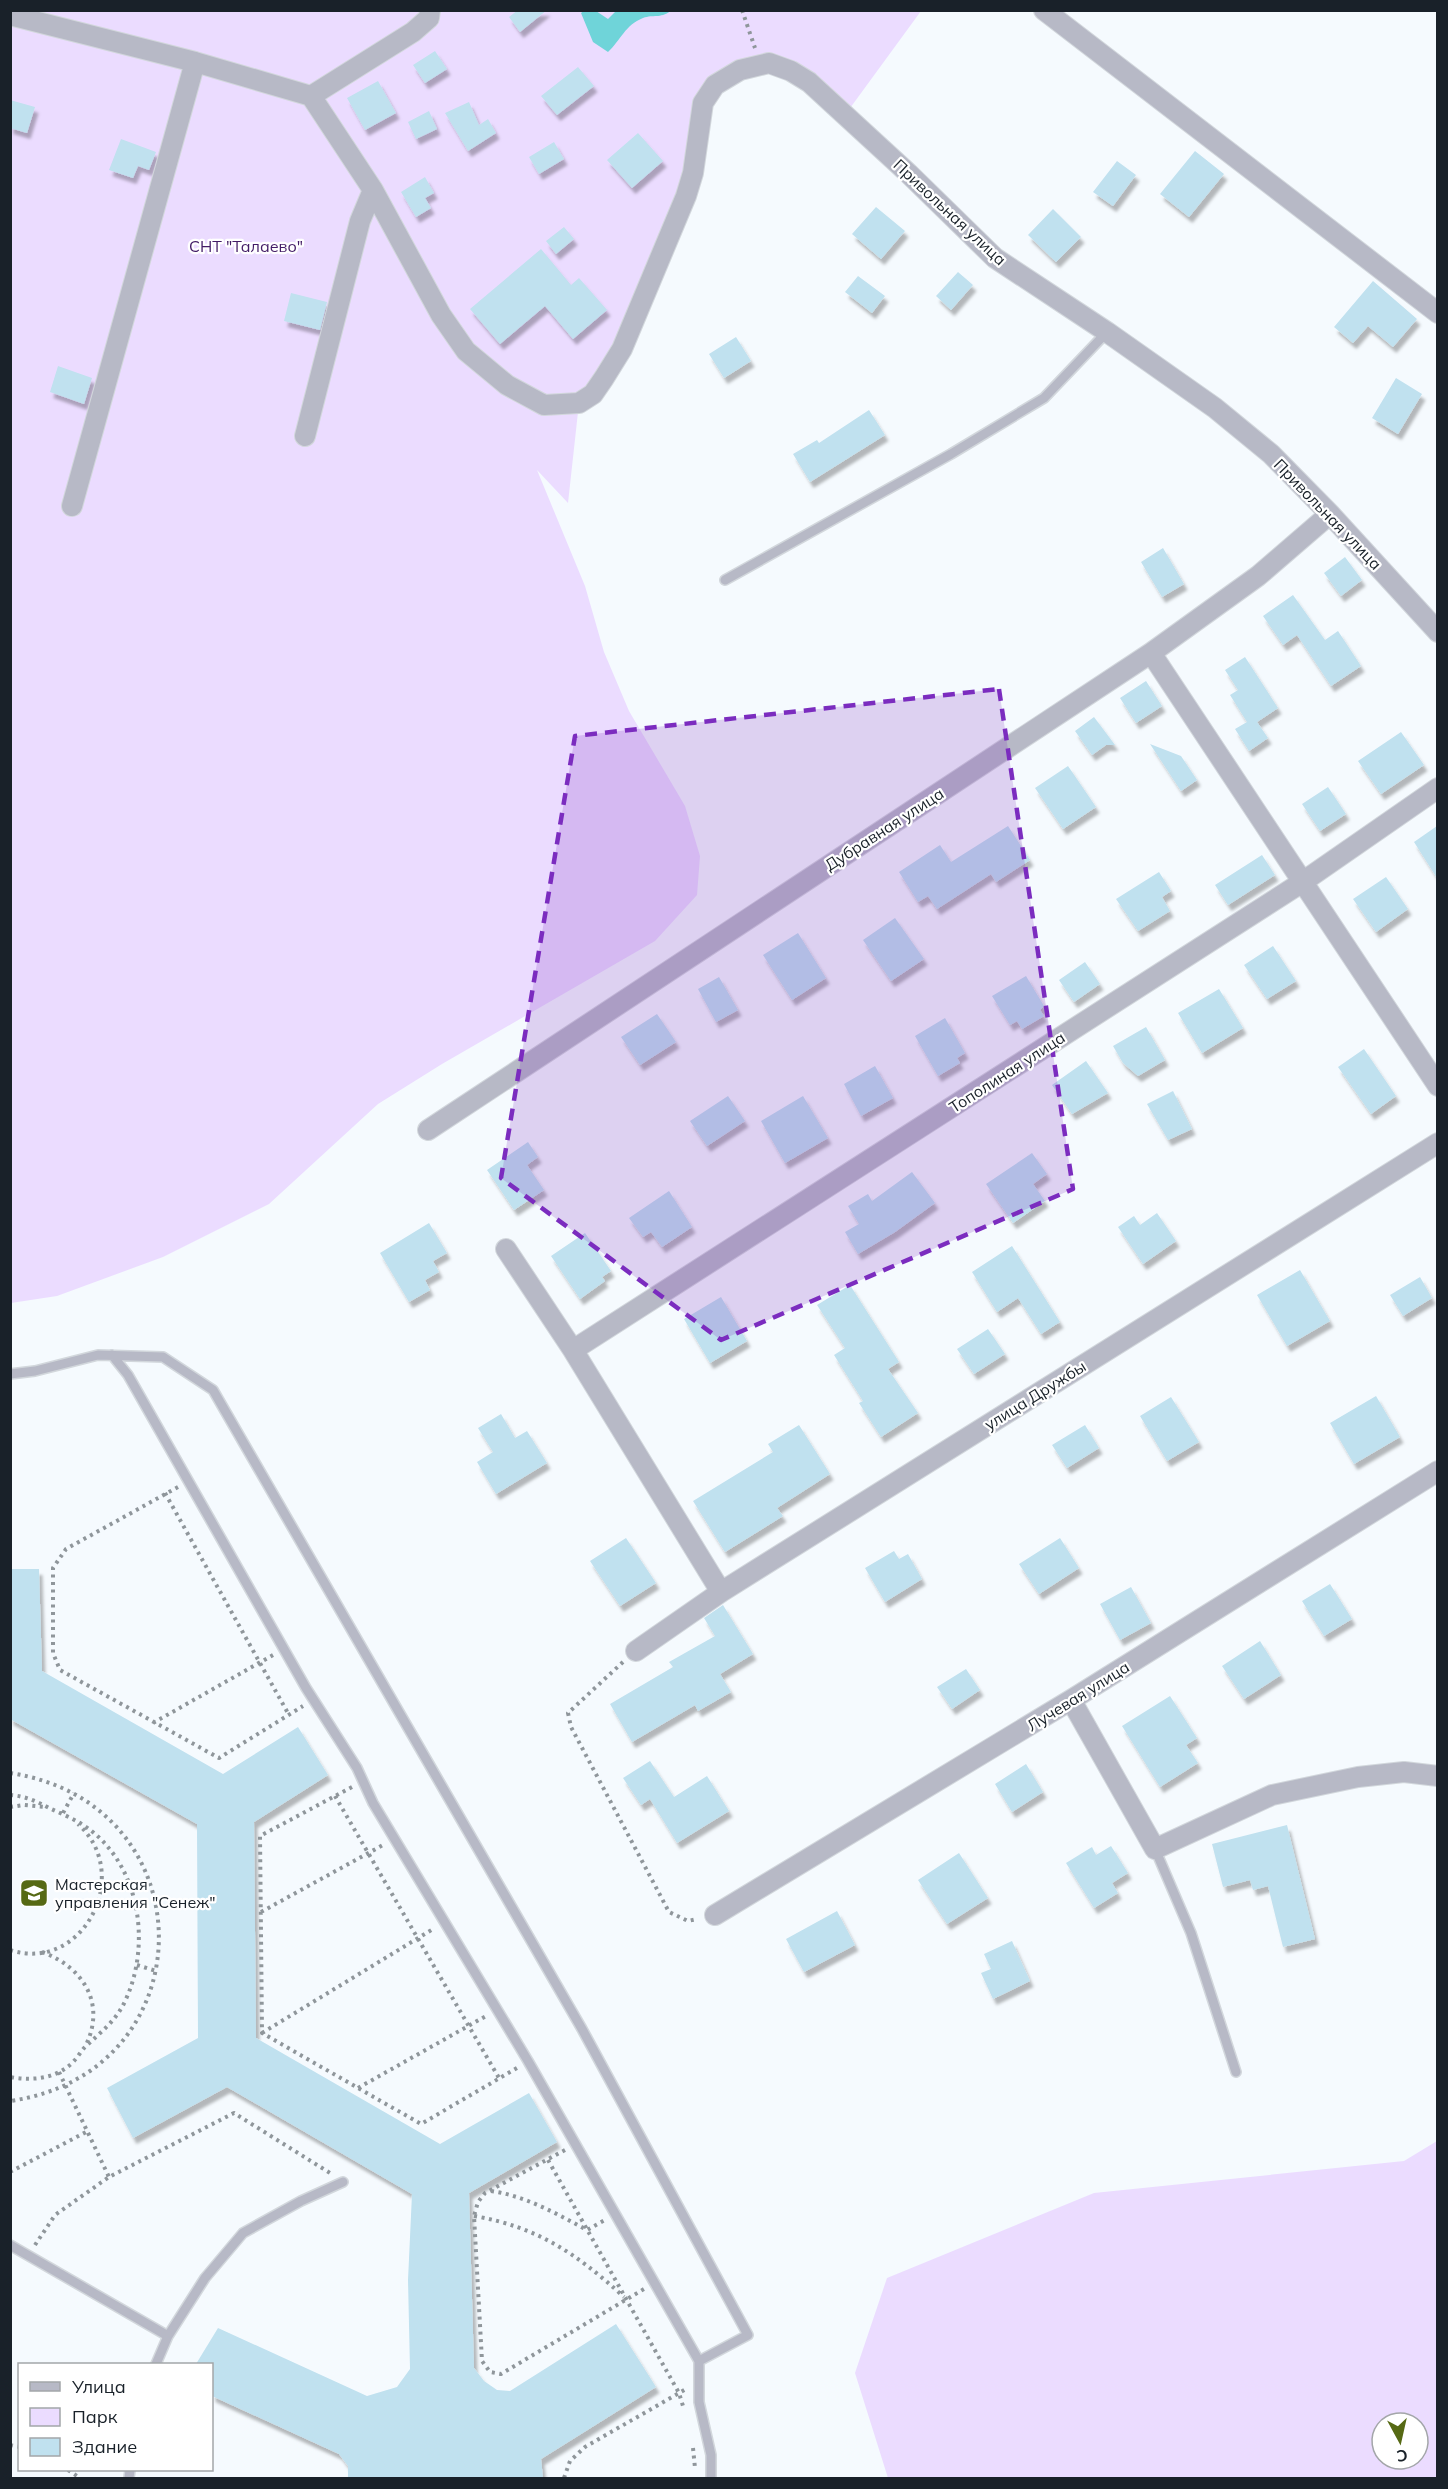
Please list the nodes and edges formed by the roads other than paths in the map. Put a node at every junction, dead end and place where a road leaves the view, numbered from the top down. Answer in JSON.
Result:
{"nodes":[{"id":1,"x":430,"y":10,"type":"edge"},
{"id":2,"x":1044,"y":10,"type":"edge"},
{"id":3,"x":10,"y":15,"type":"edge"},
{"id":4,"x":195,"y":62,"type":"junction"},
{"id":5,"x":311,"y":96,"type":"junction"},
{"id":6,"x":373,"y":190,"type":"junction"},
{"id":7,"x":1437,"y":313,"type":"edge"},
{"id":8,"x":1107,"y":332,"type":"junction"},
{"id":9,"x":305,"y":436,"type":"dead end"},
{"id":10,"x":72,"y":506,"type":"dead end"},
{"id":11,"x":1330,"y":514,"type":"junction"},
{"id":12,"x":725,"y":580,"type":"dead end"},
{"id":13,"x":1437,"y":632,"type":"edge"},
{"id":14,"x":1150,"y":653,"type":"junction"},
{"id":15,"x":1437,"y":788,"type":"edge"},
{"id":16,"x":1302,"y":883,"type":"junction"},
{"id":17,"x":1437,"y":1086,"type":"edge"},
{"id":18,"x":428,"y":1130,"type":"dead end"},
{"id":19,"x":1437,"y":1143,"type":"edge"},
{"id":20,"x":506,"y":1249,"type":"dead end"},
{"id":21,"x":573,"y":1350,"type":"junction"},
{"id":22,"x":112,"y":1355,"type":"junction"},
{"id":23,"x":10,"y":1374,"type":"edge"},
{"id":24,"x":1437,"y":1471,"type":"edge"},
{"id":25,"x":721,"y":1592,"type":"junction"},
{"id":26,"x":636,"y":1651,"type":"road end"},
{"id":27,"x":1071,"y":1700,"type":"junction"},
{"id":28,"x":1437,"y":1776,"type":"edge"},
{"id":29,"x":1155,"y":1850,"type":"junction"},
{"id":30,"x":715,"y":1915,"type":"road end"},
{"id":31,"x":1236,"y":2072,"type":"dead end"},
{"id":32,"x":343,"y":2182,"type":"road end"},
{"id":33,"x":10,"y":2245,"type":"edge"},
{"id":34,"x":168,"y":2336,"type":"junction"},
{"id":35,"x":699,"y":2361,"type":"junction"},
{"id":36,"x":156,"y":2363,"type":"edge"},
{"id":37,"x":711,"y":2478,"type":"edge"}],
"edges":[{"from":1,"to":5,"type":"street"},
{"from":2,"to":7,"type":"street"},
{"from":3,"to":4,"type":"street"},
{"from":4,"to":5,"type":"street"},
{"from":4,"to":10,"type":"street"},
{"from":5,"to":6,"type":"street"},
{"from":6,"to":8,"type":"street","name":"Привольная улица"},
{"from":6,"to":9,"type":"street"},
{"from":8,"to":11,"type":"street","name":"Привольная улица"},
{"from":8,"to":12,"type":"lane"},
{"from":11,"to":13,"type":"street","name":"Привольная улица"},
{"from":11,"to":14,"type":"street","name":"Дубравная улица"},
{"from":14,"to":16,"type":"street"},
{"from":14,"to":18,"type":"street","name":"Дубравная улица"},
{"from":15,"to":16,"type":"street","name":"Тополиная улица"},
{"from":16,"to":17,"type":"street"},
{"from":16,"to":21,"type":"street","name":"Тополиная улица"},
{"from":19,"to":25,"type":"street","name":"улица Дружбы"},
{"from":20,"to":21,"type":"street"},
{"from":21,"to":25,"type":"street"},
{"from":22,"to":23,"type":"lane"},
{"from":22,"to":35,"type":"lane"},
{"from":22,"to":35,"type":"lane"},
{"from":24,"to":27,"type":"street","name":"Лучевая улица"},
{"from":25,"to":26,"type":"street","name":"улица Дружбы"},
{"from":27,"to":29,"type":"street"},
{"from":27,"to":30,"type":"street","name":"Лучевая улица"},
{"from":28,"to":29,"type":"street"},
{"from":29,"to":31,"type":"lane"},
{"from":32,"to":34,"type":"lane"},
{"from":33,"to":34,"type":"lane"},
{"from":34,"to":36,"type":"lane"},
{"from":35,"to":37,"type":"lane"}]}
